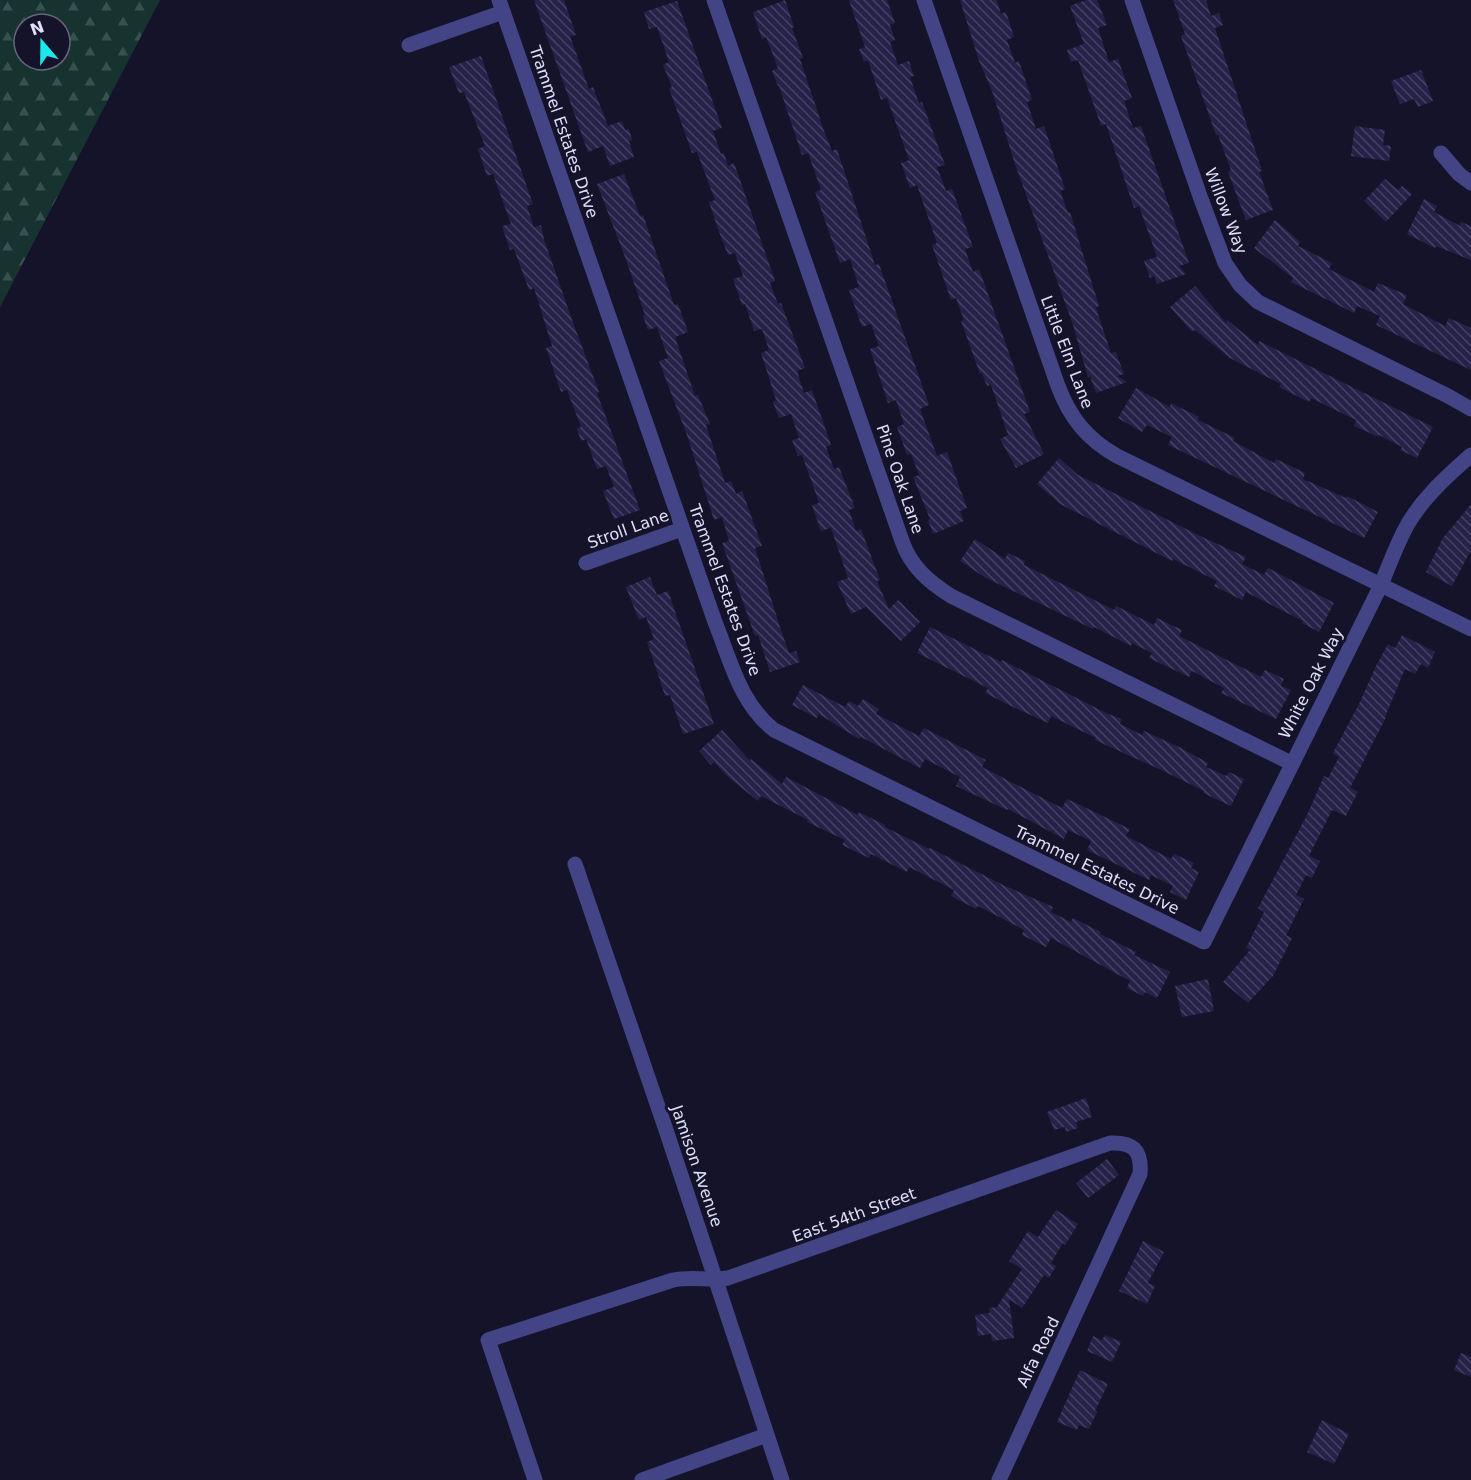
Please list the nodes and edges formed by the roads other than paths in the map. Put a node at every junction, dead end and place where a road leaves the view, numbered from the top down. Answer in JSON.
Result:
{"nodes":[{"id":1,"x":714,"y":0,"type":"edge"},
{"id":2,"x":924,"y":0,"type":"edge"},
{"id":3,"x":1132,"y":0,"type":"edge"},
{"id":4,"x":501,"y":6,"type":"edge"},
{"id":5,"x":409,"y":45,"type":"dead end"},
{"id":6,"x":1441,"y":153,"type":"dead end"},
{"id":7,"x":1471,"y":183,"type":"edge"},
{"id":8,"x":1471,"y":410,"type":"edge"},
{"id":9,"x":1471,"y":455,"type":"edge"},
{"id":10,"x":682,"y":529,"type":"junction"},
{"id":11,"x":586,"y":563,"type":"dead end"},
{"id":12,"x":1381,"y":585,"type":"junction"},
{"id":13,"x":1471,"y":629,"type":"edge"},
{"id":14,"x":1291,"y":763,"type":"junction"},
{"id":15,"x":575,"y":864,"type":"dead end"},
{"id":16,"x":1204,"y":942,"type":"joint"},
{"id":17,"x":1110,"y":1240,"type":"joint"},
{"id":18,"x":716,"y":1280,"type":"junction"},
{"id":19,"x":767,"y":1435,"type":"junction"},
{"id":20,"x":535,"y":1480,"type":"edge"},
{"id":21,"x":642,"y":1480,"type":"edge"},
{"id":22,"x":782,"y":1480,"type":"edge"},
{"id":23,"x":999,"y":1480,"type":"edge"}],
"edges":[{"from":1,"to":14,"type":"street","name":"Pine Oak Lane"},
{"from":2,"to":12,"type":"street","name":"Little Elm Lane"},
{"from":3,"to":8,"type":"street","name":"Willow Way"},
{"from":4,"to":5,"type":"street"},
{"from":4,"to":10,"type":"street","name":"Trammel Estates Drive"},
{"from":6,"to":7,"type":"street"},
{"from":9,"to":12,"type":"street","name":"White Oak Way"},
{"from":10,"to":11,"type":"street","name":"Stroll Lane"},
{"from":10,"to":16,"type":"street","name":"Trammel Estates Drive"},
{"from":12,"to":13,"type":"street","name":"Little Elm Lane"},
{"from":12,"to":14,"type":"street","name":"White Oak Way"},
{"from":14,"to":16,"type":"street","name":"White Oak Way"},
{"from":15,"to":18,"type":"street","name":"Jamison Avenue"},
{"from":17,"to":18,"type":"street","name":"East 54th Street"},
{"from":17,"to":23,"type":"street","name":"Alfa Road"},
{"from":18,"to":19,"type":"street","name":"Jamison Avenue"},
{"from":18,"to":20,"type":"street","name":"East 54th Street"},
{"from":19,"to":21,"type":"street"},
{"from":19,"to":22,"type":"street","name":"Jamison Avenue"}]}
